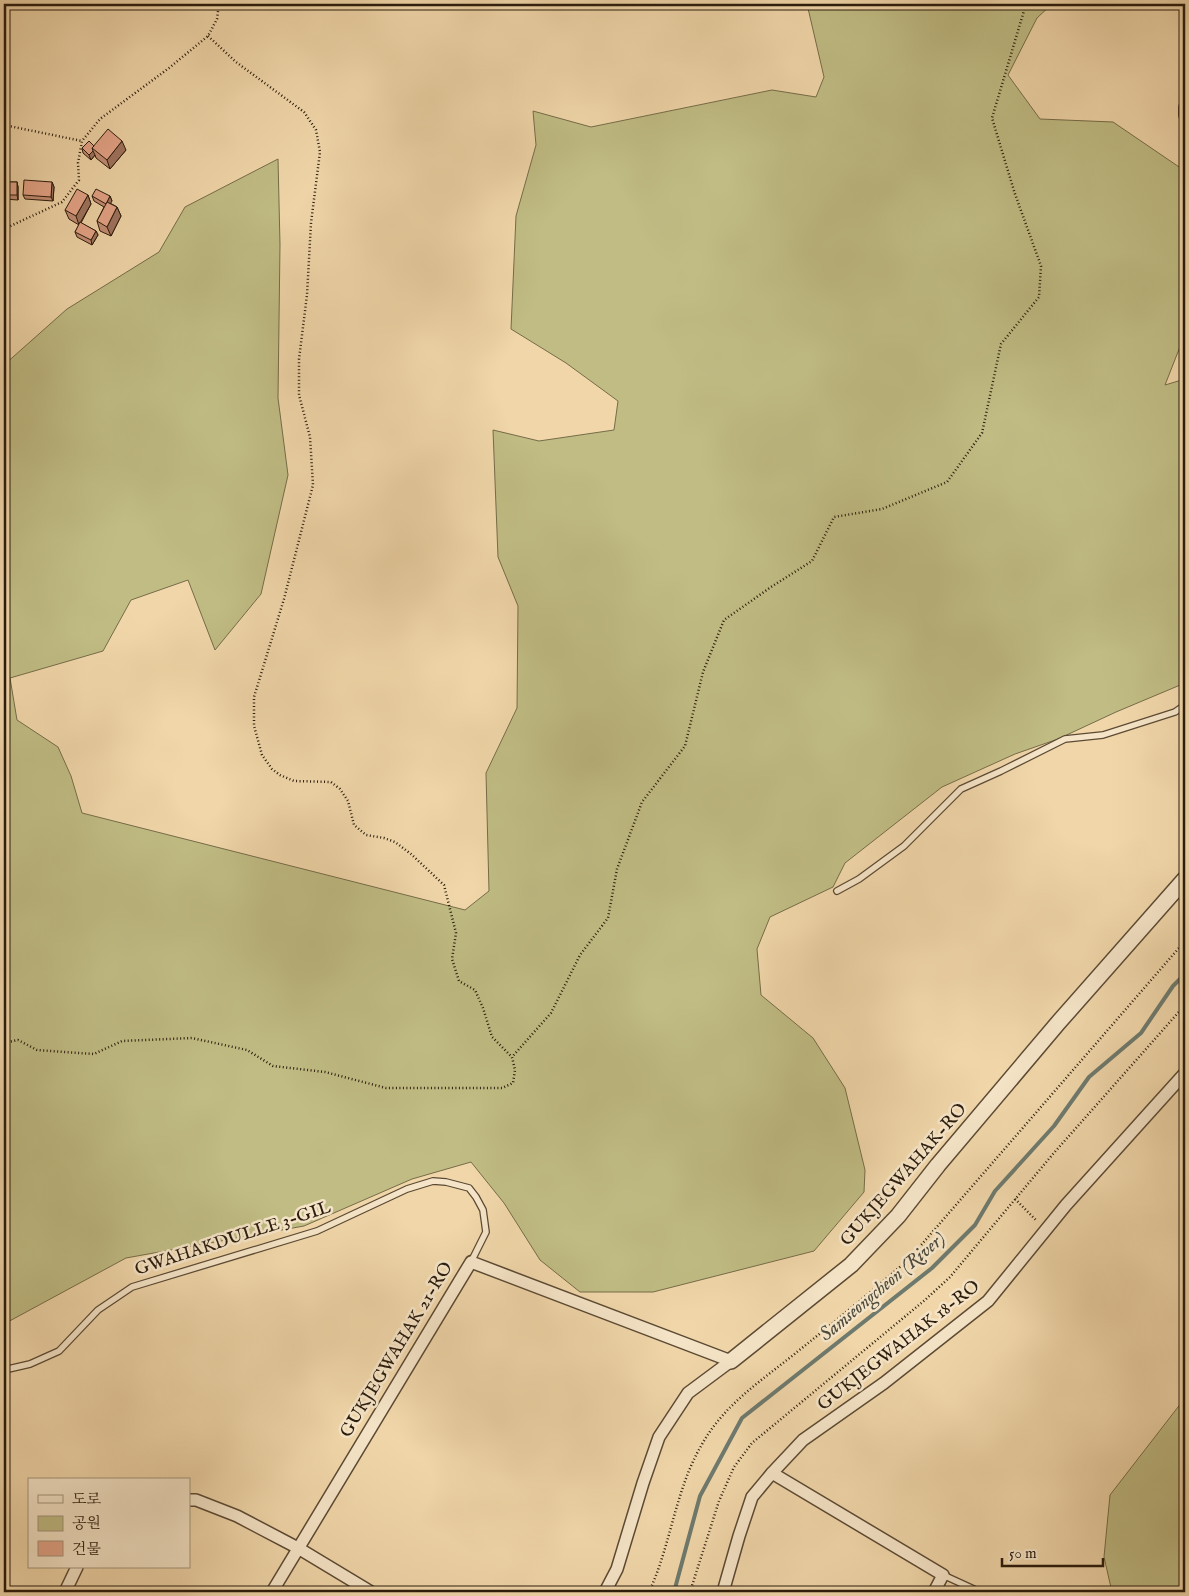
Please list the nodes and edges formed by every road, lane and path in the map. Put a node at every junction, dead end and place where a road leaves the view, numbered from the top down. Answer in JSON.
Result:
{"nodes":[{"id":1,"x":219,"y":4,"type":"edge"},
{"id":2,"x":1026,"y":4,"type":"edge"},
{"id":3,"x":208,"y":36,"type":"junction"},
{"id":4,"x":1185,"y":107,"type":"edge"},
{"id":5,"x":1185,"y":115,"type":"edge"},
{"id":6,"x":4,"y":125,"type":"edge"},
{"id":7,"x":82,"y":141,"type":"junction"},
{"id":8,"x":4,"y":230,"type":"edge"},
{"id":9,"x":1185,"y":705,"type":"edge"},
{"id":10,"x":1185,"y":879,"type":"edge"},
{"id":11,"x":837,"y":891,"type":"dead end"},
{"id":12,"x":1185,"y":941,"type":"edge"},
{"id":13,"x":1185,"y":1004,"type":"edge"},
{"id":14,"x":4,"y":1043,"type":"edge"},
{"id":15,"x":512,"y":1057,"type":"junction"},
{"id":16,"x":1185,"y":1073,"type":"edge"},
{"id":17,"x":1016,"y":1199,"type":"junction"},
{"id":18,"x":1046,"y":1230,"type":"junction"},
{"id":19,"x":470,"y":1262,"type":"junction"},
{"id":20,"x":731,"y":1361,"type":"junction"},
{"id":21,"x":4,"y":1370,"type":"edge"},
{"id":22,"x":772,"y":1473,"type":"junction"},
{"id":23,"x":190,"y":1500,"type":"edge"},
{"id":24,"x":298,"y":1548,"type":"junction"},
{"id":25,"x":77,"y":1568,"type":"edge"},
{"id":26,"x":943,"y":1576,"type":"junction"},
{"id":27,"x":65,"y":1592,"type":"edge"},
{"id":28,"x":272,"y":1592,"type":"edge"},
{"id":29,"x":371,"y":1592,"type":"edge"},
{"id":30,"x":605,"y":1592,"type":"edge"},
{"id":31,"x":649,"y":1592,"type":"edge"},
{"id":32,"x":690,"y":1592,"type":"edge"},
{"id":33,"x":723,"y":1592,"type":"edge"},
{"id":34,"x":934,"y":1592,"type":"edge"},
{"id":35,"x":980,"y":1592,"type":"edge"}],
"edges":[{"from":1,"to":3,"type":"path"},
{"from":2,"to":15,"type":"path"},
{"from":3,"to":7,"type":"path"},
{"from":3,"to":15,"type":"path"},
{"from":4,"to":5,"type":"street"},
{"from":6,"to":7,"type":"path"},
{"from":7,"to":8,"type":"path"},
{"from":9,"to":11,"type":"lane"},
{"from":10,"to":20,"type":"street","name":"GUKJEGWAHAK-RO"},
{"from":12,"to":31,"type":"path"},
{"from":13,"to":17,"type":"path"},
{"from":14,"to":15,"type":"path"},
{"from":16,"to":18,"type":"street","name":"GUKJEGWAHAK 18-RO"},
{"from":17,"to":18,"type":"path"},
{"from":17,"to":32,"type":"path"},
{"from":18,"to":22,"type":"street","name":"GUKJEGWAHAK 18-RO"},
{"from":19,"to":20,"type":"street","name":"GUKJEGWAHAK 21-RO"},
{"from":19,"to":21,"type":"lane","name":"GWAHAKDULLE 3-GIL"},
{"from":19,"to":24,"type":"street","name":"GUKJEGWAHAK 21-RO"},
{"from":20,"to":30,"type":"street","name":"GUKJEGWAHAK-RO"},
{"from":22,"to":26,"type":"street"},
{"from":22,"to":33,"type":"street","name":"GUKJEGWAHAK 18-RO"},
{"from":23,"to":24,"type":"street"},
{"from":24,"to":28,"type":"street","name":"GUKJEGWAHAK 21-RO"},
{"from":24,"to":29,"type":"street"},
{"from":25,"to":27,"type":"street"},
{"from":26,"to":34,"type":"street"},
{"from":26,"to":35,"type":"lane"}]}
